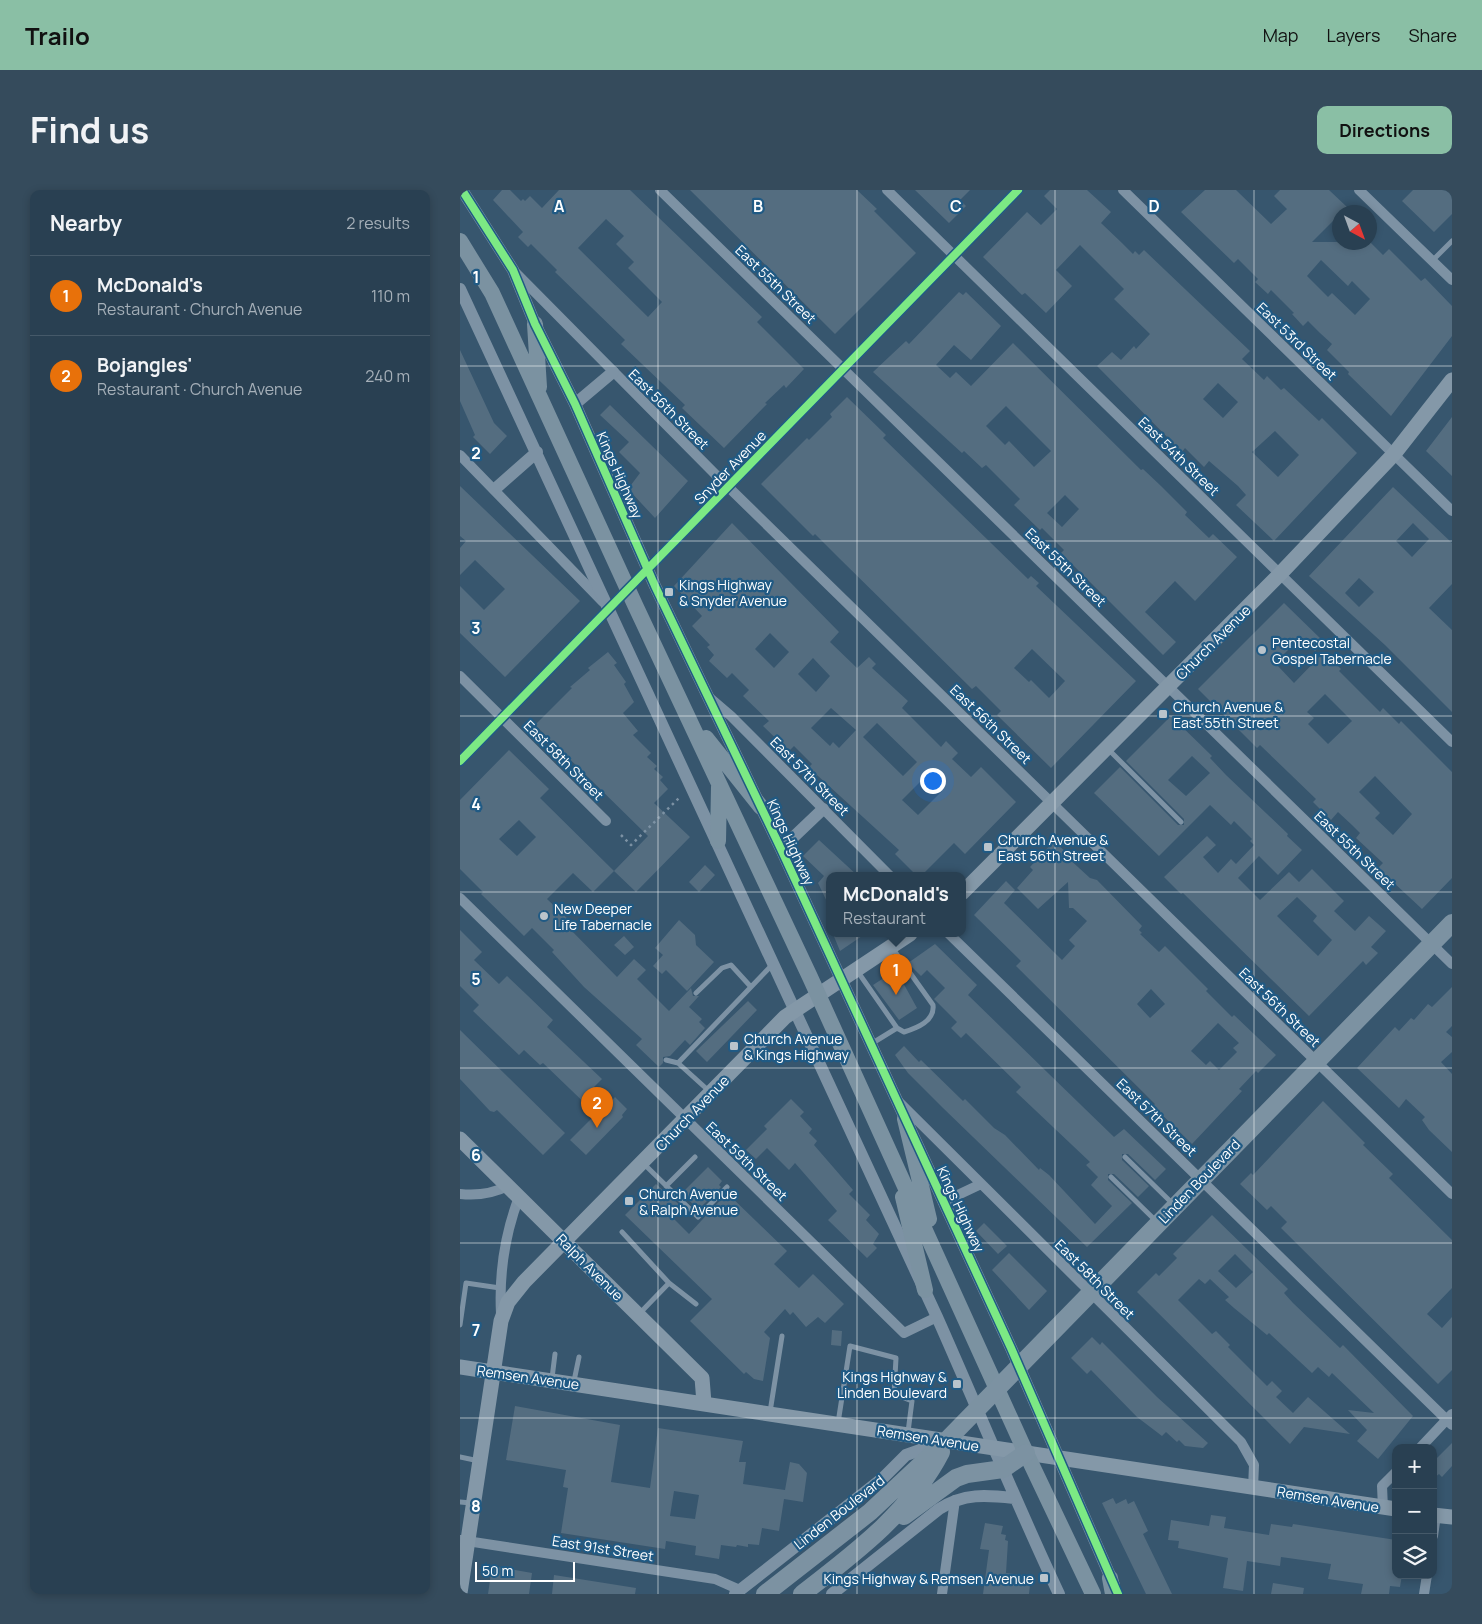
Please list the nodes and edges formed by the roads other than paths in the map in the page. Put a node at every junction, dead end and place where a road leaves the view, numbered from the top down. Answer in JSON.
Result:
{"nodes":[{"id":1,"x":462,"y":190,"type":"edge"},
{"id":2,"x":660,"y":190,"type":"edge"},
{"id":3,"x":887,"y":190,"type":"edge"},
{"id":4,"x":1018,"y":190,"type":"edge"},
{"id":5,"x":1123,"y":190,"type":"edge"},
{"id":6,"x":1359,"y":190,"type":"edge"},
{"id":7,"x":1452,"y":240,"type":"edge"},
{"id":8,"x":460,"y":241,"type":"edge"},
{"id":9,"x":954,"y":255,"type":"junction"},
{"id":10,"x":1432,"y":261,"type":"junction"},
{"id":11,"x":513,"y":270,"type":"junction"},
{"id":12,"x":1452,"y":280,"type":"edge"},
{"id":13,"x":460,"y":289,"type":"edge"},
{"id":14,"x":535,"y":324,"type":"junction"},
{"id":15,"x":842,"y":368,"type":"junction"},
{"id":16,"x":613,"y":372,"type":"junction"},
{"id":17,"x":1452,"y":380,"type":"edge"},
{"id":18,"x":540,"y":397,"type":"junction"},
{"id":19,"x":575,"y":404,"type":"junction"},
{"id":20,"x":537,"y":452,"type":"junction"},
{"id":21,"x":1394,"y":454,"type":"junction"},
{"id":22,"x":460,"y":455,"type":"edge"},
{"id":23,"x":728,"y":487,"type":"junction"},
{"id":24,"x":495,"y":490,"type":"junction"},
{"id":25,"x":1452,"y":511,"type":"edge"},
{"id":26,"x":648,"y":568,"type":"junction"},
{"id":27,"x":1280,"y":574,"type":"junction"},
{"id":28,"x":628,"y":588,"type":"junction"},
{"id":29,"x":609,"y":608,"type":"junction"},
{"id":30,"x":460,"y":676,"type":"edge"},
{"id":31,"x":1168,"y":687,"type":"junction"},
{"id":32,"x":708,"y":697,"type":"junction"},
{"id":33,"x":502,"y":717,"type":"junction"},
{"id":34,"x":689,"y":717,"type":"junction"},
{"id":35,"x":1452,"y":742,"type":"edge"},
{"id":36,"x":1107,"y":748,"type":"junction"},
{"id":37,"x":460,"y":761,"type":"edge"},
{"id":38,"x":720,"y":782,"type":"junction"},
{"id":39,"x":1052,"y":803,"type":"junction"},
{"id":40,"x":761,"y":807,"type":"junction"},
{"id":41,"x":823,"y":809,"type":"junction"},
{"id":42,"x":606,"y":821,"type":"dead end"},
{"id":43,"x":1181,"y":822,"type":"dead end"},
{"id":44,"x":718,"y":841,"type":"junction"},
{"id":45,"x":781,"y":849,"type":"junction"},
{"id":46,"x":886,"y":872,"type":"edge"},
{"id":47,"x":966,"y":889,"type":"edge"},
{"id":48,"x":460,"y":898,"type":"edge"},
{"id":49,"x":1452,"y":923,"type":"edge"},
{"id":50,"x":905,"y":937,"type":"edge"},
{"id":51,"x":952,"y":937,"type":"edge"},
{"id":52,"x":1432,"y":944,"type":"junction"},
{"id":53,"x":891,"y":946,"type":"junction"},
{"id":54,"x":774,"y":964,"type":"junction"},
{"id":55,"x":1452,"y":964,"type":"edge"},
{"id":56,"x":856,"y":970,"type":"junction"},
{"id":57,"x":840,"y":979,"type":"junction"},
{"id":58,"x":751,"y":987,"type":"junction"},
{"id":59,"x":696,"y":993,"type":"dead end"},
{"id":60,"x":818,"y":994,"type":"junction"},
{"id":61,"x":794,"y":1011,"type":"junction"},
{"id":62,"x":897,"y":1028,"type":"junction"},
{"id":63,"x":870,"y":1044,"type":"junction"},
{"id":64,"x":666,"y":1060,"type":"dead end"},
{"id":65,"x":1317,"y":1062,"type":"junction"},
{"id":66,"x":678,"y":1063,"type":"junction"},
{"id":67,"x":711,"y":1093,"type":"junction"},
{"id":68,"x":896,"y":1099,"type":"junction"},
{"id":69,"x":905,"y":1119,"type":"junction"},
{"id":70,"x":685,"y":1120,"type":"junction"},
{"id":71,"x":460,"y":1139,"type":"edge"},
{"id":72,"x":695,"y":1156,"type":"dead end"},
{"id":73,"x":1125,"y":1156,"type":"dead end"},
{"id":74,"x":894,"y":1161,"type":"junction"},
{"id":75,"x":643,"y":1162,"type":"junction"},
{"id":76,"x":1111,"y":1177,"type":"dead end"},
{"id":77,"x":1201,"y":1180,"type":"junction"},
{"id":78,"x":981,"y":1184,"type":"junction"},
{"id":79,"x":508,"y":1186,"type":"junction"},
{"id":80,"x":666,"y":1186,"type":"junction"},
{"id":81,"x":727,"y":1187,"type":"dead end"},
{"id":82,"x":460,"y":1194,"type":"edge"},
{"id":83,"x":1452,"y":1194,"type":"edge"},
{"id":84,"x":519,"y":1197,"type":"junction"},
{"id":85,"x":943,"y":1202,"type":"junction"},
{"id":86,"x":1175,"y":1206,"type":"junction"},
{"id":87,"x":1159,"y":1223,"type":"junction"},
{"id":88,"x":622,"y":1232,"type":"dead end"},
{"id":89,"x":564,"y":1241,"type":"junction"},
{"id":90,"x":937,"y":1255,"type":"junction"},
{"id":91,"x":669,"y":1283,"type":"junction"},
{"id":92,"x":500,"y":1288,"type":"junction"},
{"id":93,"x":925,"y":1290,"type":"junction"},
{"id":94,"x":1090,"y":1293,"type":"junction"},
{"id":95,"x":696,"y":1304,"type":"dead end"},
{"id":96,"x":638,"y":1315,"type":"junction"},
{"id":97,"x":937,"y":1316,"type":"junction"},
{"id":98,"x":501,"y":1321,"type":"junction"},
{"id":99,"x":460,"y":1325,"type":"edge"},
{"id":100,"x":782,"y":1336,"type":"dead end"},
{"id":101,"x":555,"y":1354,"type":"dead end"},
{"id":102,"x":578,"y":1357,"type":"dead end"},
{"id":103,"x":460,"y":1367,"type":"edge"},
{"id":104,"x":1020,"y":1367,"type":"junction"},
{"id":105,"x":495,"y":1371,"type":"junction"},
{"id":106,"x":552,"y":1380,"type":"junction"},
{"id":107,"x":574,"y":1384,"type":"junction"},
{"id":108,"x":998,"y":1389,"type":"junction"},
{"id":109,"x":704,"y":1403,"type":"junction"},
{"id":110,"x":978,"y":1409,"type":"junction"},
{"id":111,"x":770,"y":1413,"type":"junction"},
{"id":112,"x":1450,"y":1420,"type":"edge"},
{"id":113,"x":838,"y":1424,"type":"junction"},
{"id":114,"x":908,"y":1434,"type":"junction"},
{"id":115,"x":947,"y":1440,"type":"junction"},
{"id":116,"x":1424,"y":1444,"type":"edge"},
{"id":117,"x":994,"y":1448,"type":"junction"},
{"id":118,"x":1026,"y":1453,"type":"junction"},
{"id":119,"x":460,"y":1457,"type":"edge"},
{"id":120,"x":1057,"y":1458,"type":"junction"},
{"id":121,"x":481,"y":1461,"type":"junction"},
{"id":122,"x":1003,"y":1468,"type":"junction"},
{"id":123,"x":1392,"y":1476,"type":"edge"},
{"id":124,"x":1253,"y":1488,"type":"junction"},
{"id":125,"x":1014,"y":1498,"type":"junction"},
{"id":126,"x":955,"y":1500,"type":"junction"},
{"id":127,"x":467,"y":1503,"type":"edge"},
{"id":128,"x":1390,"y":1508,"type":"edge"},
{"id":129,"x":1437,"y":1515,"type":"edge"},
{"id":130,"x":1452,"y":1517,"type":"edge"},
{"id":131,"x":464,"y":1541,"type":"edge"},
{"id":132,"x":869,"y":1541,"type":"junction"},
{"id":133,"x":1426,"y":1579,"type":"edge"},
{"id":134,"x":1112,"y":1586,"type":"edge"},
{"id":135,"x":738,"y":1592,"type":"edge"},
{"id":136,"x":460,"y":1593,"type":"edge"},
{"id":137,"x":765,"y":1594,"type":"edge"},
{"id":138,"x":802,"y":1594,"type":"edge"},
{"id":139,"x":832,"y":1594,"type":"edge"},
{"id":140,"x":942,"y":1594,"type":"edge"},
{"id":141,"x":1059,"y":1594,"type":"edge"},
{"id":142,"x":1092,"y":1594,"type":"edge"},
{"id":143,"x":1118,"y":1594,"type":"edge"},
{"id":144,"x":1424,"y":1594,"type":"edge"}],
"edges":[{"from":1,"to":11,"type":"street","name":"Kings Highway"},
{"from":2,"to":15,"type":"street","name":"East 55th Street"},
{"from":3,"to":9,"type":"street","name":"East 54th Street"},
{"from":4,"to":9,"type":"street","name":"Snyder Avenue"},
{"from":5,"to":21,"type":"street","name":"East 53rd Street"},
{"from":6,"to":10,"type":"street"},
{"from":7,"to":10,"type":"lane"},
{"from":8,"to":18,"type":"main road"},
{"from":9,"to":15,"type":"street","name":"Snyder Avenue"},
{"from":9,"to":27,"type":"street","name":"East 54th Street"},
{"from":10,"to":12,"type":"street"},
{"from":11,"to":14,"type":"street","name":"Kings Highway"},
{"from":11,"to":16,"type":"street","name":"East 56th Street"},
{"from":13,"to":20,"type":"street"},
{"from":14,"to":18,"type":"main road"},
{"from":14,"to":19,"type":"street","name":"Kings Highway"},
{"from":15,"to":23,"type":"street","name":"Snyder Avenue"},
{"from":15,"to":31,"type":"street","name":"East 55th Street"},
{"from":16,"to":19,"type":"street"},
{"from":16,"to":23,"type":"street","name":"East 56th Street"},
{"from":17,"to":21,"type":"main road","name":"Church Avenue"},
{"from":18,"to":28,"type":"main road"},
{"from":19,"to":26,"type":"street","name":"Kings Highway"},
{"from":20,"to":24,"type":"street"},
{"from":20,"to":29,"type":"street"},
{"from":21,"to":25,"type":"street","name":"East 53rd Street"},
{"from":21,"to":27,"type":"main road","name":"Church Avenue"},
{"from":22,"to":24,"type":"street"},
{"from":23,"to":26,"type":"street","name":"Snyder Avenue"},
{"from":23,"to":39,"type":"street","name":"East 56th Street"},
{"from":24,"to":29,"type":"street"},
{"from":26,"to":28,"type":"street","name":"Snyder Avenue"},
{"from":26,"to":32,"type":"street","name":"Kings Highway"},
{"from":27,"to":31,"type":"main road","name":"Church Avenue"},
{"from":27,"to":35,"type":"street","name":"East 54th Street"},
{"from":28,"to":29,"type":"street","name":"Snyder Avenue"},
{"from":28,"to":34,"type":"main road"},
{"from":29,"to":33,"type":"street","name":"Snyder Avenue"},
{"from":29,"to":44,"type":"street"},
{"from":30,"to":33,"type":"street","name":"East 58th Street"},
{"from":31,"to":36,"type":"main road","name":"Church Avenue"},
{"from":31,"to":52,"type":"street","name":"East 55th Street"},
{"from":32,"to":40,"type":"street","name":"Kings Highway"},
{"from":32,"to":41,"type":"street","name":"East 57th Street"},
{"from":33,"to":37,"type":"street","name":"Snyder Avenue"},
{"from":33,"to":42,"type":"street","name":"East 58th Street"},
{"from":34,"to":38,"type":"main road"},
{"from":34,"to":40,"type":"main road"},
{"from":36,"to":39,"type":"main road","name":"Church Avenue"},
{"from":36,"to":43,"type":"lane"},
{"from":38,"to":44,"type":"main road"},
{"from":38,"to":60,"type":"main road"},
{"from":39,"to":47,"type":"main road","name":"Church Avenue"},
{"from":39,"to":65,"type":"street","name":"East 56th Street"},
{"from":40,"to":45,"type":"street","name":"Kings Highway"},
{"from":41,"to":45,"type":"street"},
{"from":41,"to":46,"type":"street","name":"East 57th Street"},
{"from":44,"to":54,"type":"street"},
{"from":45,"to":57,"type":"street","name":"Kings Highway"},
{"from":48,"to":70,"type":"street","name":"East 59th Street"},
{"from":49,"to":52,"type":"highway","name":"Linden Boulevard"},
{"from":50,"to":53,"type":"main road","name":"Church Avenue"},
{"from":51,"to":77,"type":"street","name":"East 57th Street"},
{"from":52,"to":55,"type":"street","name":"East 55th Street"},
{"from":52,"to":65,"type":"highway","name":"Linden Boulevard"},
{"from":53,"to":56,"type":"main road","name":"Church Avenue"},
{"from":53,"to":62,"type":"lane"},
{"from":54,"to":58,"type":"lane"},
{"from":54,"to":61,"type":"street"},
{"from":56,"to":57,"type":"main road","name":"Church Avenue"},
{"from":56,"to":62,"type":"lane"},
{"from":57,"to":60,"type":"main road","name":"Church Avenue"},
{"from":57,"to":63,"type":"street","name":"Kings Highway"},
{"from":58,"to":59,"type":"lane"},
{"from":58,"to":66,"type":"lane"},
{"from":60,"to":61,"type":"main road","name":"Church Avenue"},
{"from":60,"to":74,"type":"main road"},
{"from":61,"to":67,"type":"main road","name":"Church Avenue"},
{"from":61,"to":93,"type":"street"},
{"from":62,"to":63,"type":"lane"},
{"from":63,"to":68,"type":"street","name":"Kings Highway"},
{"from":64,"to":66,"type":"lane"},
{"from":65,"to":77,"type":"highway","name":"Linden Boulevard"},
{"from":65,"to":83,"type":"street","name":"East 56th Street"},
{"from":66,"to":67,"type":"lane"},
{"from":67,"to":70,"type":"main road","name":"Church Avenue"},
{"from":68,"to":69,"type":"street","name":"Kings Highway"},
{"from":68,"to":78,"type":"street","name":"East 58th Street"},
{"from":69,"to":85,"type":"street","name":"Kings Highway"},
{"from":69,"to":90,"type":"main road"},
{"from":70,"to":75,"type":"main road","name":"Church Avenue"},
{"from":70,"to":97,"type":"street","name":"East 59th Street"},
{"from":71,"to":79,"type":"main road","name":"Ralph Avenue"},
{"from":72,"to":80,"type":"lane"},
{"from":73,"to":86,"type":"lane"},
{"from":74,"to":90,"type":"main road"},
{"from":74,"to":93,"type":"main road"},
{"from":75,"to":80,"type":"lane"},
{"from":75,"to":89,"type":"main road","name":"Church Avenue"},
{"from":76,"to":87,"type":"lane"},
{"from":77,"to":86,"type":"highway","name":"Linden Boulevard"},
{"from":77,"to":112,"type":"street","name":"East 57th Street"},
{"from":78,"to":85,"type":"street"},
{"from":78,"to":94,"type":"street","name":"East 58th Street"},
{"from":79,"to":82,"type":"street"},
{"from":79,"to":84,"type":"main road","name":"Ralph Avenue"},
{"from":80,"to":81,"type":"lane"},
{"from":84,"to":89,"type":"main road","name":"Ralph Avenue"},
{"from":84,"to":92,"type":"street","name":"Church Avenue"},
{"from":85,"to":104,"type":"street","name":"Kings Highway"},
{"from":86,"to":87,"type":"highway","name":"Linden Boulevard"},
{"from":87,"to":94,"type":"highway","name":"Linden Boulevard"},
{"from":88,"to":91,"type":"lane"},
{"from":89,"to":96,"type":"main road","name":"Ralph Avenue"},
{"from":89,"to":98,"type":"main road","name":"Church Avenue"},
{"from":90,"to":108,"type":"main road"},
{"from":91,"to":95,"type":"lane"},
{"from":91,"to":96,"type":"lane"},
{"from":92,"to":98,"type":"street","name":"Church Avenue"},
{"from":92,"to":99,"type":"lane"},
{"from":93,"to":97,"type":"street"},
{"from":94,"to":104,"type":"highway","name":"Linden Boulevard"},
{"from":94,"to":124,"type":"street","name":"East 58th Street"},
{"from":96,"to":109,"type":"main road","name":"Ralph Avenue"},
{"from":97,"to":110,"type":"street"},
{"from":98,"to":105,"type":"main road","name":"Church Avenue"},
{"from":100,"to":111,"type":"lane"},
{"from":101,"to":106,"type":"lane"},
{"from":102,"to":107,"type":"lane"},
{"from":103,"to":105,"type":"main road","name":"Remsen Avenue"},
{"from":104,"to":108,"type":"highway","name":"Linden Boulevard"},
{"from":104,"to":120,"type":"street","name":"Kings Highway"},
{"from":105,"to":106,"type":"main road","name":"Remsen Avenue"},
{"from":105,"to":121,"type":"main road","name":"Church Avenue"},
{"from":106,"to":107,"type":"main road","name":"Remsen Avenue"},
{"from":107,"to":109,"type":"main road","name":"Remsen Avenue"},
{"from":108,"to":110,"type":"highway","name":"Linden Boulevard"},
{"from":108,"to":118,"type":"main road"},
{"from":109,"to":111,"type":"main road","name":"Remsen Avenue"},
{"from":110,"to":115,"type":"highway","name":"Linden Boulevard"},
{"from":110,"to":117,"type":"street"},
{"from":111,"to":113,"type":"main road","name":"Remsen Avenue"},
{"from":112,"to":116,"type":"street"},
{"from":113,"to":114,"type":"main road","name":"Remsen Avenue"},
{"from":113,"to":114,"type":"lane"},
{"from":114,"to":115,"type":"main road","name":"Remsen Avenue"},
{"from":115,"to":117,"type":"main road","name":"Remsen Avenue"},
{"from":115,"to":132,"type":"highway","name":"Linden Boulevard"},
{"from":115,"to":135,"type":"street","name":"Linden Boulevard"},
{"from":115,"to":137,"type":"highway","name":"Linden Boulevard"},
{"from":117,"to":118,"type":"main road","name":"Remsen Avenue"},
{"from":117,"to":122,"type":"street"},
{"from":118,"to":120,"type":"main road","name":"Remsen Avenue"},
{"from":118,"to":122,"type":"highway"},
{"from":118,"to":142,"type":"main road"},
{"from":119,"to":121,"type":"lane"},
{"from":120,"to":124,"type":"main road","name":"Remsen Avenue"},
{"from":120,"to":134,"type":"street","name":"Kings Highway"},
{"from":121,"to":127,"type":"main road","name":"Church Avenue"},
{"from":122,"to":125,"type":"street"},
{"from":122,"to":132,"type":"highway"},
{"from":123,"to":128,"type":"street"},
{"from":124,"to":128,"type":"main road","name":"Remsen Avenue"},
{"from":125,"to":126,"type":"street"},
{"from":125,"to":141,"type":"street"},
{"from":126,"to":139,"type":"street"},
{"from":126,"to":140,"type":"street"},
{"from":127,"to":131,"type":"main road","name":"Church Avenue"},
{"from":129,"to":130,"type":"main road"},
{"from":131,"to":135,"type":"street","name":"East 91st Street"},
{"from":131,"to":136,"type":"main road","name":"Church Avenue"},
{"from":132,"to":138,"type":"highway","name":"Linden Boulevard"},
{"from":133,"to":144,"type":"street"},
{"from":134,"to":143,"type":"street","name":"Kings Highway"}]}
